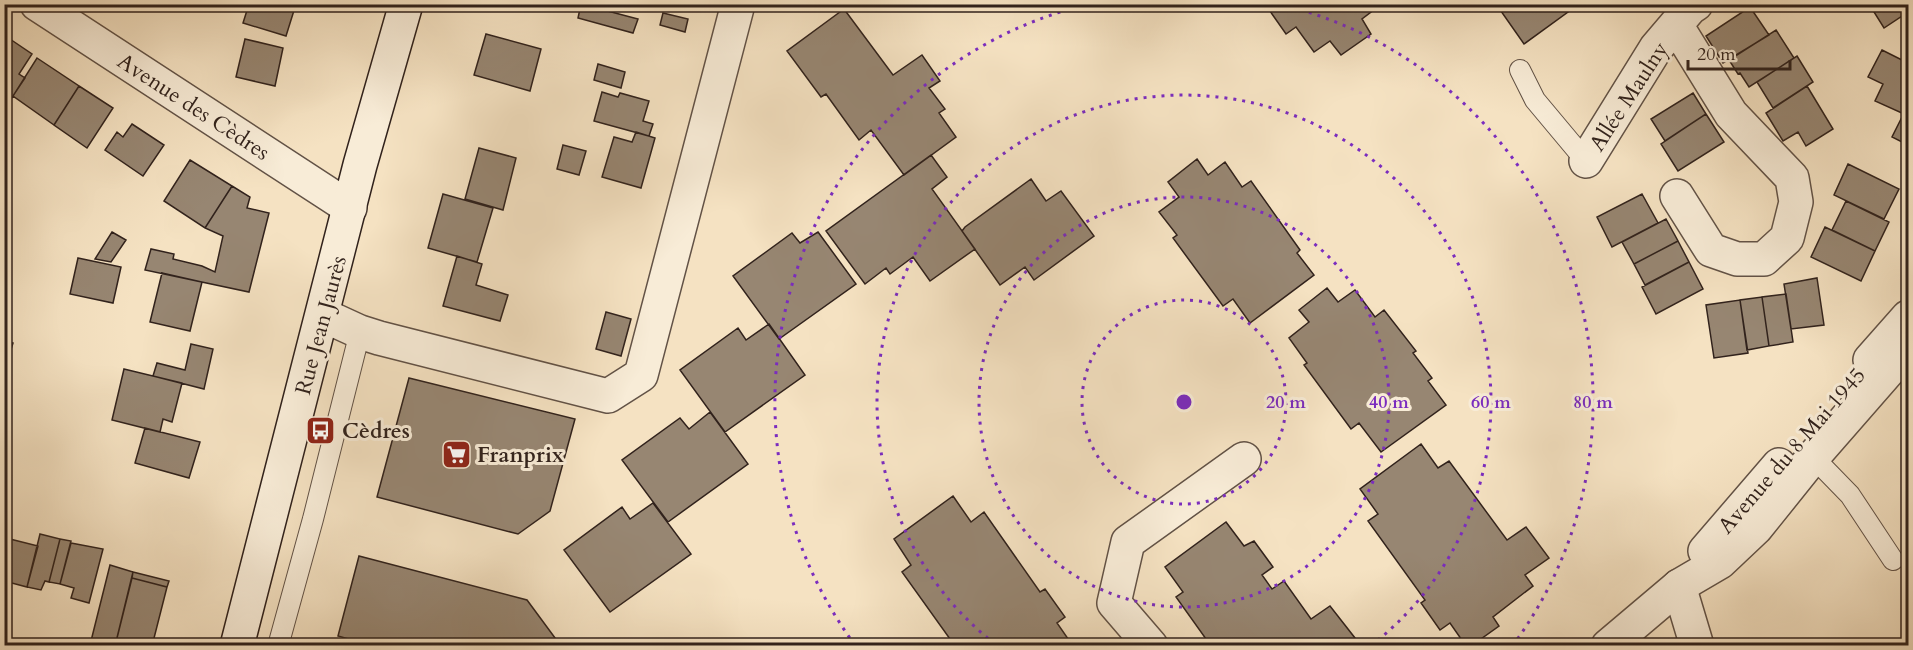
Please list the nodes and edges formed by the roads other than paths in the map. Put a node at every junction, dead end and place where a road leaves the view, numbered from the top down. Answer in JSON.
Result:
{"nodes":[{"id":1,"x":37,"y":4,"type":"edge"},
{"id":2,"x":406,"y":4,"type":"edge"},
{"id":3,"x":738,"y":4,"type":"edge"},
{"id":4,"x":1686,"y":15,"type":"edge"},
{"id":5,"x":1520,"y":70,"type":"dead end"},
{"id":6,"x":1586,"y":162,"type":"joint"},
{"id":7,"x":1677,"y":196,"type":"dead end"},
{"id":8,"x":350,"y":208,"type":"junction"},
{"id":9,"x":323,"y":315,"type":"junction"},
{"id":10,"x":1908,"y":317,"type":"edge"},
{"id":11,"x":360,"y":332,"type":"junction"},
{"id":12,"x":1908,"y":348,"type":"edge"},
{"id":13,"x":1813,"y":457,"type":"junction"},
{"id":14,"x":1244,"y":459,"type":"dead end"},
{"id":15,"x":1893,"y":560,"type":"dead end"},
{"id":16,"x":1679,"y":586,"type":"junction"},
{"id":17,"x":237,"y":645,"type":"edge"},
{"id":18,"x":278,"y":645,"type":"edge"},
{"id":19,"x":1151,"y":645,"type":"edge"},
{"id":20,"x":1608,"y":645,"type":"edge"},
{"id":21,"x":1697,"y":645,"type":"edge"}],
"edges":[{"from":1,"to":8,"type":"street","name":"Avenue des Cèdres"},
{"from":2,"to":8,"type":"street","name":"Rue Jean Jaurès"},
{"from":3,"to":11,"type":"street"},
{"from":4,"to":6,"type":"street","name":"Allée Maulny"},
{"from":4,"to":7,"type":"street"},
{"from":5,"to":6,"type":"lane"},
{"from":8,"to":9,"type":"street","name":"Rue Jean Jaurès"},
{"from":9,"to":11,"type":"street"},
{"from":9,"to":17,"type":"street","name":"Rue Jean Jaurès"},
{"from":10,"to":16,"type":"street","name":"Avenue du 8 Mai 1945"},
{"from":11,"to":18,"type":"lane"},
{"from":12,"to":13,"type":"street","name":"Avenue du 8 Mai 1945"},
{"from":13,"to":15,"type":"lane"},
{"from":13,"to":16,"type":"street","name":"Avenue du 8 Mai 1945"},
{"from":14,"to":19,"type":"street"},
{"from":16,"to":20,"type":"street","name":"Avenue du 8 Mai 1945"},
{"from":16,"to":21,"type":"street"}]}
